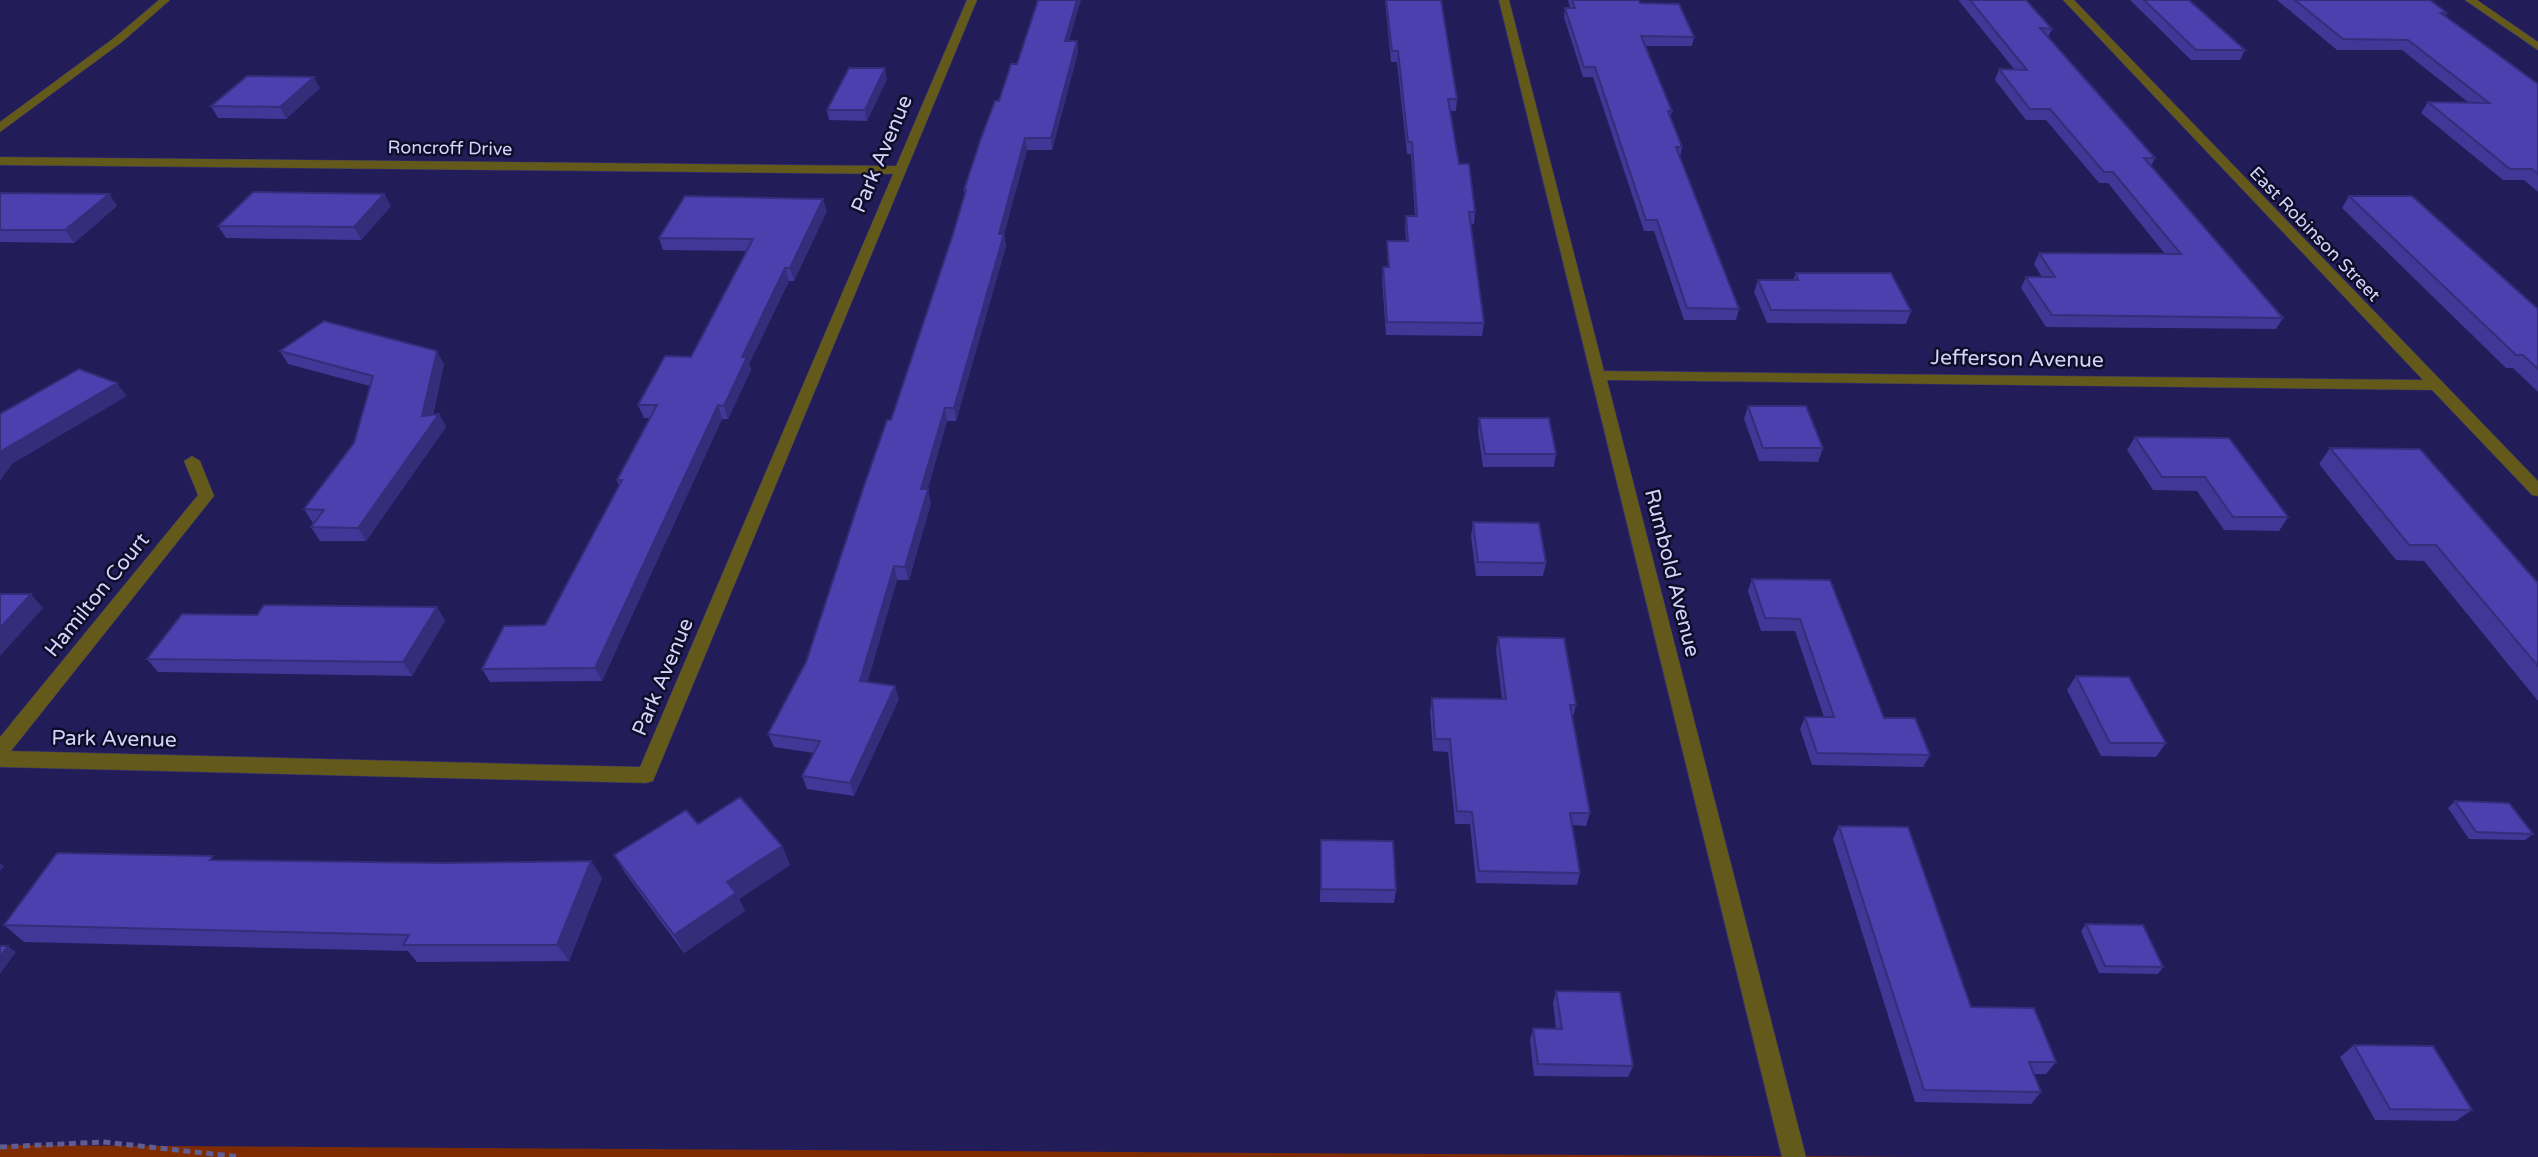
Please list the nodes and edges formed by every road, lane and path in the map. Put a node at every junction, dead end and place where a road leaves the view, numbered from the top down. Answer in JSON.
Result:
{"nodes":[{"id":1,"x":165,"y":0,"type":"edge"},
{"id":2,"x":972,"y":0,"type":"edge"},
{"id":3,"x":1504,"y":0,"type":"edge"},
{"id":4,"x":2068,"y":0,"type":"edge"},
{"id":5,"x":2470,"y":0,"type":"edge"},
{"id":6,"x":2538,"y":47,"type":"edge"},
{"id":7,"x":0,"y":128,"type":"edge"},
{"id":8,"x":0,"y":161,"type":"edge"},
{"id":9,"x":899,"y":170,"type":"junction"},
{"id":10,"x":1599,"y":376,"type":"junction"},
{"id":11,"x":2435,"y":385,"type":"junction"},
{"id":12,"x":192,"y":461,"type":"dead end"},
{"id":13,"x":2538,"y":491,"type":"edge"},
{"id":14,"x":0,"y":751,"type":"edge"},
{"id":15,"x":0,"y":759,"type":"edge"},
{"id":16,"x":0,"y":1147,"type":"edge"},
{"id":17,"x":240,"y":1157,"type":"edge"},
{"id":18,"x":1794,"y":1157,"type":"edge"}],
"edges":[{"from":1,"to":7,"type":"street"},
{"from":2,"to":9,"type":"street","name":"Park Avenue"},
{"from":3,"to":10,"type":"street","name":"Rumbold Avenue"},
{"from":4,"to":11,"type":"street","name":"East Robinson Street"},
{"from":5,"to":6,"type":"street"},
{"from":8,"to":9,"type":"street","name":"Roncroff Drive"},
{"from":9,"to":15,"type":"street","name":"Park Avenue"},
{"from":10,"to":11,"type":"street","name":"Jefferson Avenue"},
{"from":10,"to":18,"type":"street","name":"Rumbold Avenue"},
{"from":11,"to":13,"type":"street","name":"East Robinson Street"},
{"from":12,"to":14,"type":"street","name":"Hamilton Court"},
{"from":16,"to":17,"type":"path"}]}
